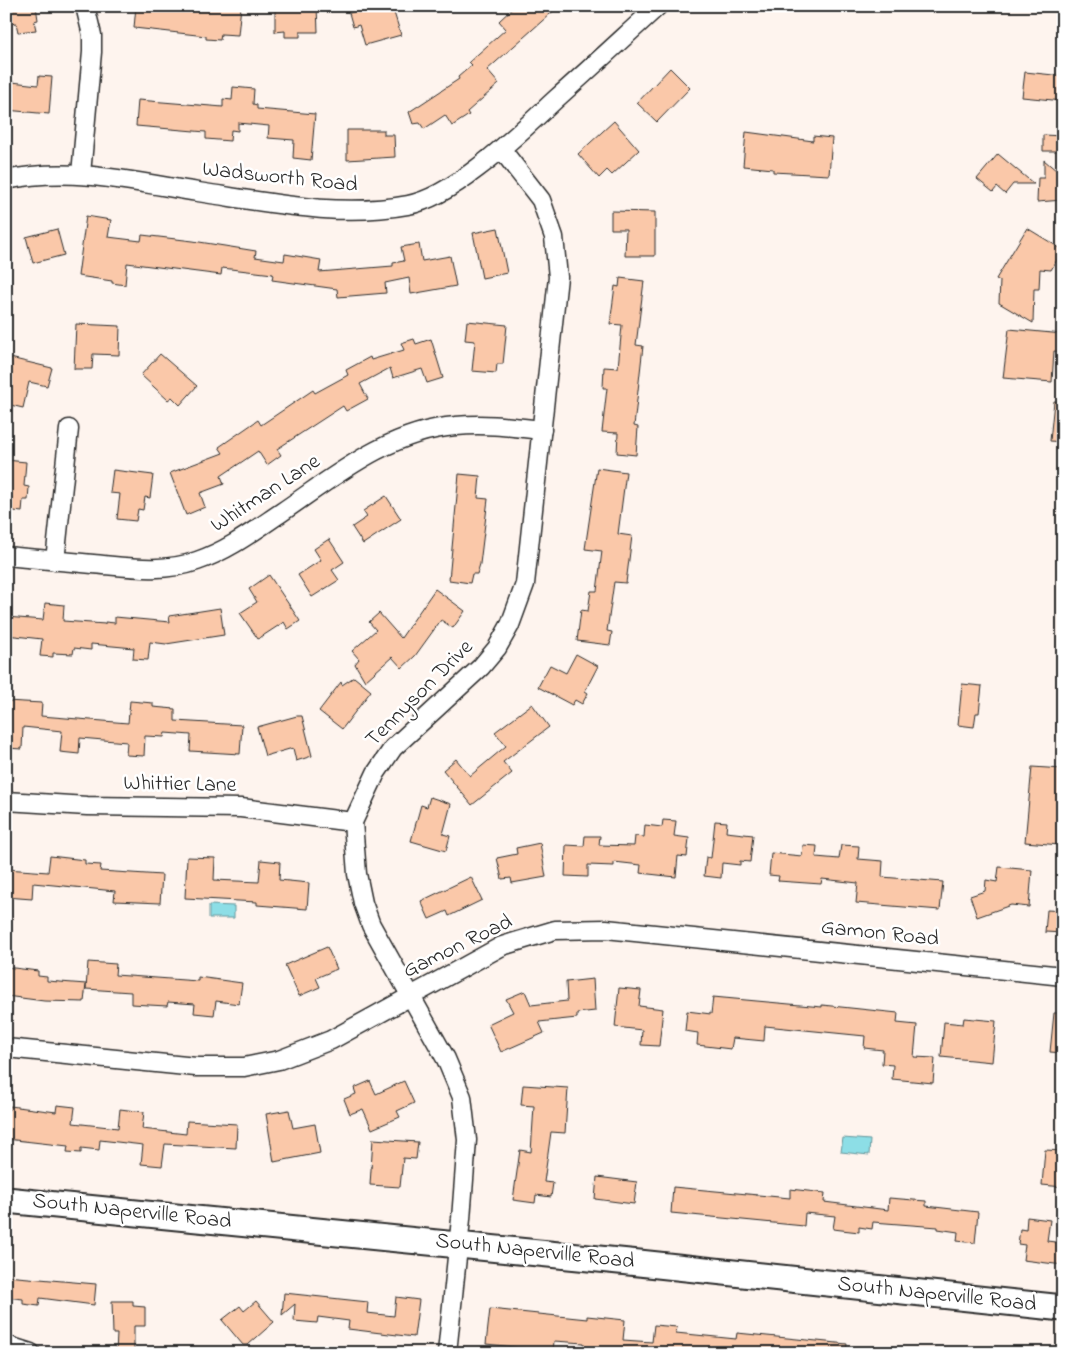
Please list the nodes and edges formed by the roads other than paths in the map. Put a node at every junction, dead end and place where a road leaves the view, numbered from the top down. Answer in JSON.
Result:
{"nodes":[{"id":1,"x":85,"y":6,"type":"edge"},
{"id":2,"x":658,"y":6,"type":"edge"},
{"id":3,"x":502,"y":150,"type":"junction"},
{"id":4,"x":81,"y":174,"type":"junction"},
{"id":5,"x":6,"y":180,"type":"edge"},
{"id":6,"x":69,"y":429,"type":"dead end"},
{"id":7,"x":542,"y":430,"type":"junction"},
{"id":8,"x":6,"y":556,"type":"edge"},
{"id":9,"x":55,"y":560,"type":"junction"},
{"id":10,"x":6,"y":800,"type":"edge"},
{"id":11,"x":353,"y":822,"type":"junction"},
{"id":12,"x":1063,"y":976,"type":"edge"},
{"id":13,"x":410,"y":995,"type":"junction"},
{"id":14,"x":6,"y":1048,"type":"edge"},
{"id":15,"x":6,"y":1200,"type":"edge"},
{"id":16,"x":459,"y":1245,"type":"junction"},
{"id":17,"x":1063,"y":1308,"type":"edge"},
{"id":18,"x":6,"y":1345,"type":"edge"},
{"id":19,"x":31,"y":1353,"type":"edge"},
{"id":20,"x":447,"y":1353,"type":"edge"}],
"edges":[{"from":1,"to":4,"type":"street"},
{"from":2,"to":3,"type":"street","name":"Wadsworth Road"},
{"from":3,"to":4,"type":"street","name":"Wadsworth Road"},
{"from":3,"to":7,"type":"street","name":"Tennyson Drive"},
{"from":4,"to":5,"type":"street","name":"Wadsworth Road"},
{"from":6,"to":9,"type":"street"},
{"from":7,"to":9,"type":"street","name":"Whitman Lane"},
{"from":7,"to":11,"type":"street","name":"Tennyson Drive"},
{"from":8,"to":9,"type":"street","name":"Whitman Lane"},
{"from":10,"to":11,"type":"street","name":"Whittier Lane"},
{"from":11,"to":13,"type":"street","name":"Tennyson Drive"},
{"from":12,"to":13,"type":"street","name":"Gamon Road"},
{"from":13,"to":14,"type":"street","name":"Gamon Road"},
{"from":13,"to":16,"type":"street","name":"Tennyson Drive"},
{"from":15,"to":16,"type":"main road","name":"South Naperville Road"},
{"from":16,"to":17,"type":"main road","name":"South Naperville Road"},
{"from":16,"to":20,"type":"street","name":"Tennyson Drive"},
{"from":18,"to":19,"type":"street"}]}
